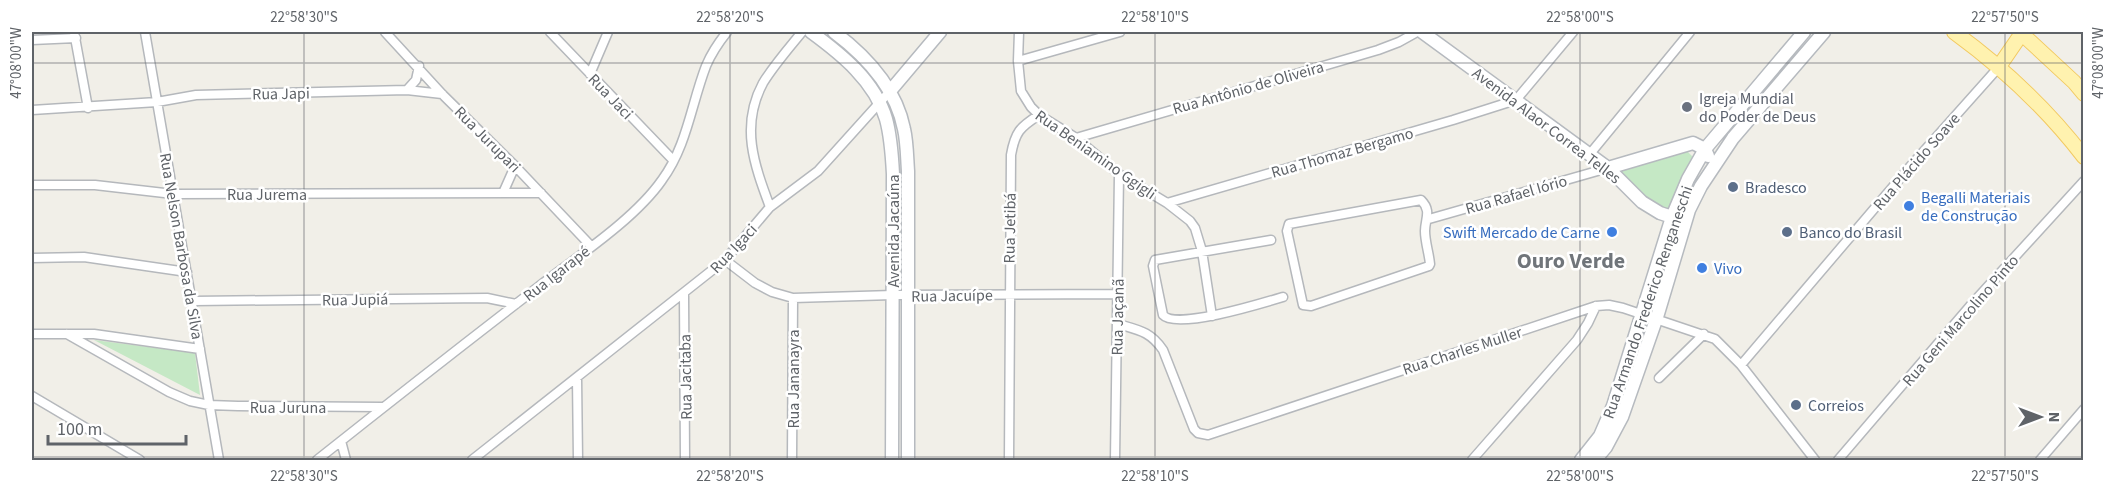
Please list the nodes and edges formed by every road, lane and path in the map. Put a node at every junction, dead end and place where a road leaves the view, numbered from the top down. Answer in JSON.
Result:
{"nodes":[{"id":1,"x":145,"y":32,"type":"edge"},
{"id":2,"x":385,"y":32,"type":"edge"},
{"id":3,"x":550,"y":32,"type":"edge"},
{"id":4,"x":608,"y":32,"type":"edge"},
{"id":5,"x":727,"y":32,"type":"edge"},
{"id":6,"x":802,"y":32,"type":"edge"},
{"id":7,"x":811,"y":32,"type":"edge"},
{"id":8,"x":834,"y":32,"type":"edge"},
{"id":9,"x":940,"y":32,"type":"edge"},
{"id":10,"x":1019,"y":32,"type":"edge"},
{"id":11,"x":1120,"y":32,"type":"edge"},
{"id":12,"x":1417,"y":32,"type":"edge"},
{"id":13,"x":1422,"y":32,"type":"edge"},
{"id":14,"x":1573,"y":32,"type":"edge"},
{"id":15,"x":1690,"y":32,"type":"edge"},
{"id":16,"x":1804,"y":32,"type":"edge"},
{"id":17,"x":1824,"y":32,"type":"edge"},
{"id":18,"x":1954,"y":32,"type":"edge"},
{"id":19,"x":2021,"y":32,"type":"edge"},
{"id":20,"x":75,"y":35,"type":"edge"},
{"id":21,"x":32,"y":40,"type":"edge"},
{"id":22,"x":1018,"y":61,"type":"junction"},
{"id":23,"x":419,"y":66,"type":"junction"},
{"id":24,"x":1998,"y":68,"type":"junction"},
{"id":25,"x":590,"y":74,"type":"junction"},
{"id":26,"x":407,"y":90,"type":"junction"},
{"id":27,"x":891,"y":90,"type":"junction"},
{"id":28,"x":442,"y":93,"type":"junction"},
{"id":29,"x":1750,"y":94,"type":"junction"},
{"id":30,"x":2084,"y":94,"type":"edge"},
{"id":31,"x":1516,"y":100,"type":"junction"},
{"id":32,"x":157,"y":102,"type":"junction"},
{"id":33,"x":880,"y":104,"type":"junction"},
{"id":34,"x":1760,"y":106,"type":"junction"},
{"id":35,"x":88,"y":108,"type":"junction"},
{"id":36,"x":32,"y":110,"type":"edge"},
{"id":37,"x":1039,"y":115,"type":"junction"},
{"id":38,"x":1076,"y":138,"type":"junction"},
{"id":39,"x":1705,"y":149,"type":"junction"},
{"id":40,"x":1589,"y":155,"type":"junction"},
{"id":41,"x":2084,"y":157,"type":"edge"},
{"id":42,"x":673,"y":160,"type":"junction"},
{"id":43,"x":1714,"y":165,"type":"junction"},
{"id":44,"x":515,"y":166,"type":"junction"},
{"id":45,"x":1608,"y":168,"type":"junction"},
{"id":46,"x":1119,"y":174,"type":"junction"},
{"id":47,"x":2084,"y":180,"type":"edge"},
{"id":48,"x":32,"y":185,"type":"edge"},
{"id":49,"x":541,"y":193,"type":"junction"},
{"id":50,"x":173,"y":194,"type":"junction"},
{"id":51,"x":503,"y":194,"type":"junction"},
{"id":52,"x":1167,"y":203,"type":"junction"},
{"id":53,"x":770,"y":207,"type":"junction"},
{"id":54,"x":1689,"y":210,"type":"junction"},
{"id":55,"x":1672,"y":217,"type":"junction"},
{"id":56,"x":1429,"y":219,"type":"junction"},
{"id":57,"x":1271,"y":240,"type":"dead end"},
{"id":58,"x":591,"y":246,"type":"junction"},
{"id":59,"x":1202,"y":251,"type":"junction"},
{"id":60,"x":32,"y":258,"type":"edge"},
{"id":61,"x":725,"y":260,"type":"junction"},
{"id":62,"x":187,"y":272,"type":"junction"},
{"id":63,"x":684,"y":294,"type":"junction"},
{"id":64,"x":1008,"y":294,"type":"junction"},
{"id":65,"x":1117,"y":294,"type":"junction"},
{"id":66,"x":893,"y":295,"type":"junction"},
{"id":67,"x":907,"y":296,"type":"junction"},
{"id":68,"x":1283,"y":297,"type":"dead end"},
{"id":69,"x":793,"y":298,"type":"junction"},
{"id":70,"x":192,"y":301,"type":"junction"},
{"id":71,"x":516,"y":304,"type":"junction"},
{"id":72,"x":1596,"y":306,"type":"junction"},
{"id":73,"x":1642,"y":314,"type":"junction"},
{"id":74,"x":1212,"y":316,"type":"junction"},
{"id":75,"x":1657,"y":317,"type":"junction"},
{"id":76,"x":1118,"y":324,"type":"junction"},
{"id":77,"x":32,"y":334,"type":"edge"},
{"id":78,"x":67,"y":334,"type":"junction"},
{"id":79,"x":1704,"y":334,"type":"junction"},
{"id":80,"x":200,"y":349,"type":"junction"},
{"id":81,"x":1742,"y":365,"type":"junction"},
{"id":82,"x":577,"y":378,"type":"junction"},
{"id":83,"x":1659,"y":378,"type":"dead end"},
{"id":84,"x":32,"y":396,"type":"edge"},
{"id":85,"x":209,"y":405,"type":"junction"},
{"id":86,"x":382,"y":407,"type":"junction"},
{"id":87,"x":2084,"y":409,"type":"edge"},
{"id":88,"x":341,"y":441,"type":"junction"},
{"id":89,"x":1808,"y":453,"type":"junction"},
{"id":90,"x":140,"y":460,"type":"edge"},
{"id":91,"x":219,"y":460,"type":"edge"},
{"id":92,"x":317,"y":460,"type":"edge"},
{"id":93,"x":346,"y":460,"type":"edge"},
{"id":94,"x":472,"y":460,"type":"edge"},
{"id":95,"x":578,"y":460,"type":"edge"},
{"id":96,"x":686,"y":460,"type":"edge"},
{"id":97,"x":792,"y":460,"type":"edge"},
{"id":98,"x":892,"y":460,"type":"edge"},
{"id":99,"x":908,"y":460,"type":"edge"},
{"id":100,"x":1009,"y":460,"type":"edge"},
{"id":101,"x":1115,"y":460,"type":"edge"},
{"id":102,"x":1472,"y":460,"type":"edge"},
{"id":103,"x":1581,"y":460,"type":"edge"},
{"id":104,"x":1595,"y":460,"type":"edge"},
{"id":105,"x":1801,"y":460,"type":"edge"},
{"id":106,"x":1815,"y":460,"type":"edge"},
{"id":107,"x":1838,"y":460,"type":"edge"},
{"id":108,"x":2040,"y":460,"type":"edge"}],
"edges":[{"from":1,"to":32,"type":"street","name":"Rua Nelson Barbosa da Silva"},
{"from":2,"to":23,"type":"street","name":"Rua Jurupari"},
{"from":3,"to":25,"type":"street","name":"Rua Jaci"},
{"from":4,"to":25,"type":"street"},
{"from":5,"to":42,"type":"street","name":"Rua Igarapé"},
{"from":6,"to":53,"type":"street"},
{"from":7,"to":33,"type":"street","name":"Avenida Jacaúna"},
{"from":8,"to":27,"type":"street","name":"Avenida Jacaúna"},
{"from":9,"to":27,"type":"street","name":"Rua Igaci"},
{"from":10,"to":22,"type":"street","name":"Rua Beniamino Ggigli"},
{"from":11,"to":22,"type":"street"},
{"from":12,"to":38,"type":"street","name":"Rua Antônio de Oliveira"},
{"from":13,"to":31,"type":"street","name":"Avenida Alaor Correa Telles"},
{"from":14,"to":31,"type":"street"},
{"from":15,"to":40,"type":"street"},
{"from":16,"to":29,"type":"street","name":"Rua Armando Frederico Renganeschi"},
{"from":17,"to":34,"type":"street","name":"Rua Armando Frederico Renganeschi"},
{"from":18,"to":24,"type":"main road"},
{"from":19,"to":24,"type":"main road"},
{"from":19,"to":30,"type":"main road"},
{"from":20,"to":21,"type":"street"},
{"from":20,"to":35,"type":"street"},
{"from":22,"to":37,"type":"street","name":"Rua Beniamino Ggigli"},
{"from":23,"to":26,"type":"street"},
{"from":23,"to":28,"type":"street","name":"Rua Jurupari"},
{"from":24,"to":41,"type":"main road"},
{"from":24,"to":81,"type":"street","name":"Rua Plácido Soave"},
{"from":25,"to":42,"type":"street","name":"Rua Jaci"},
{"from":26,"to":28,"type":"street","name":"Rua Japi"},
{"from":26,"to":32,"type":"street","name":"Rua Japi"},
{"from":27,"to":33,"type":"street","name":"Rua Igaci"},
{"from":27,"to":67,"type":"street","name":"Avenida Jacaúna"},
{"from":28,"to":44,"type":"street","name":"Rua Jurupari"},
{"from":29,"to":34,"type":"street"},
{"from":29,"to":39,"type":"street","name":"Rua Armando Frederico Renganeschi"},
{"from":31,"to":40,"type":"street","name":"Avenida Alaor Correa Telles"},
{"from":31,"to":52,"type":"street","name":"Rua Thomaz Bergamo"},
{"from":32,"to":35,"type":"street","name":"Rua Japi"},
{"from":32,"to":50,"type":"street","name":"Rua Nelson Barbosa da Silva"},
{"from":33,"to":53,"type":"street","name":"Rua Igaci"},
{"from":33,"to":66,"type":"street","name":"Avenida Jacaúna"},
{"from":34,"to":43,"type":"street","name":"Rua Armando Frederico Renganeschi"},
{"from":35,"to":36,"type":"street","name":"Rua Japi"},
{"from":37,"to":38,"type":"street","name":"Rua Beniamino Ggigli"},
{"from":37,"to":64,"type":"street","name":"Rua Jetibá"},
{"from":38,"to":46,"type":"street","name":"Rua Beniamino Ggigli"},
{"from":39,"to":43,"type":"street"},
{"from":39,"to":45,"type":"street","name":"Rua Rafael Iório"},
{"from":39,"to":55,"type":"street","name":"Rua Armando Frederico Renganeschi"},
{"from":40,"to":45,"type":"street","name":"Avenida Alaor Correa Telles"},
{"from":42,"to":58,"type":"street","name":"Rua Igarapé"},
{"from":43,"to":54,"type":"street","name":"Rua Armando Frederico Renganeschi"},
{"from":44,"to":49,"type":"street","name":"Rua Jurupari"},
{"from":44,"to":51,"type":"street"},
{"from":45,"to":55,"type":"street","name":"Avenida Alaor Correa Telles"},
{"from":45,"to":56,"type":"street","name":"Rua Rafael Iório"},
{"from":46,"to":52,"type":"street","name":"Rua Beniamino Ggigli"},
{"from":46,"to":65,"type":"street","name":"Rua Jaçanã"},
{"from":47,"to":107,"type":"street","name":"Rua Geni Marcolino Pinto"},
{"from":48,"to":50,"type":"street","name":"Rua Jurema"},
{"from":49,"to":51,"type":"street","name":"Rua Jurema"},
{"from":49,"to":58,"type":"street","name":"Rua Jurupari"},
{"from":50,"to":51,"type":"street","name":"Rua Jurema"},
{"from":50,"to":62,"type":"street","name":"Rua Nelson Barbosa da Silva"},
{"from":52,"to":59,"type":"street","name":"Rua Beniamino Ggigli"},
{"from":53,"to":61,"type":"street","name":"Rua Igaci"},
{"from":54,"to":55,"type":"street"},
{"from":54,"to":75,"type":"street","name":"Rua Armando Frederico Renganeschi"},
{"from":55,"to":73,"type":"street","name":"Rua Armando Frederico Renganeschi"},
{"from":56,"to":56,"type":"street"},
{"from":57,"to":59,"type":"street"},
{"from":58,"to":71,"type":"street","name":"Rua Igarapé"},
{"from":59,"to":74,"type":"street"},
{"from":59,"to":74,"type":"street"},
{"from":60,"to":62,"type":"street"},
{"from":61,"to":63,"type":"street","name":"Rua Igaci"},
{"from":61,"to":69,"type":"street","name":"Rua Jacuípe"},
{"from":62,"to":70,"type":"street","name":"Rua Nelson Barbosa da Silva"},
{"from":63,"to":82,"type":"street","name":"Rua Igaci"},
{"from":63,"to":96,"type":"street","name":"Rua Jacitaba"},
{"from":64,"to":65,"type":"street","name":"Rua Jacuípe"},
{"from":64,"to":67,"type":"street","name":"Rua Jacuípe"},
{"from":64,"to":100,"type":"street","name":"Rua Jetibá"},
{"from":65,"to":76,"type":"street","name":"Rua Jaçanã"},
{"from":66,"to":67,"type":"street","name":"Rua Jacuípe"},
{"from":66,"to":69,"type":"street","name":"Rua Jacuípe"},
{"from":66,"to":98,"type":"street","name":"Avenida Jacaúna"},
{"from":67,"to":99,"type":"street","name":"Avenida Jacaúna"},
{"from":68,"to":74,"type":"street"},
{"from":69,"to":97,"type":"street","name":"Rua Jananayra"},
{"from":70,"to":71,"type":"street","name":"Rua Jupiá"},
{"from":70,"to":80,"type":"street","name":"Rua Nelson Barbosa da Silva"},
{"from":71,"to":86,"type":"street","name":"Rua Igarapé"},
{"from":72,"to":73,"type":"street","name":"Rua Charles Muller"},
{"from":72,"to":76,"type":"street","name":"Rua Charles Muller"},
{"from":72,"to":102,"type":"street"},
{"from":73,"to":75,"type":"street","name":"Rua Charles Muller"},
{"from":73,"to":103,"type":"street","name":"Rua Armando Frederico Renganeschi"},
{"from":75,"to":79,"type":"street","name":"Rua Charles Muller"},
{"from":75,"to":104,"type":"street","name":"Rua Armando Frederico Renganeschi"},
{"from":76,"to":101,"type":"street","name":"Rua Jaçanã"},
{"from":77,"to":78,"type":"street"},
{"from":78,"to":80,"type":"street"},
{"from":78,"to":85,"type":"street","name":"Rua Juruna"},
{"from":79,"to":81,"type":"street","name":"Rua Charles Muller"},
{"from":79,"to":83,"type":"street"},
{"from":80,"to":85,"type":"street","name":"Rua Nelson Barbosa da Silva"},
{"from":81,"to":89,"type":"street","name":"Rua Charles Muller"},
{"from":82,"to":94,"type":"street","name":"Rua Igaci"},
{"from":82,"to":95,"type":"street"},
{"from":84,"to":90,"type":"street"},
{"from":85,"to":86,"type":"street","name":"Rua Juruna"},
{"from":85,"to":91,"type":"street","name":"Rua Nelson Barbosa da Silva"},
{"from":86,"to":88,"type":"street","name":"Rua Igarapé"},
{"from":87,"to":108,"type":"street"},
{"from":88,"to":92,"type":"street","name":"Rua Igarapé"},
{"from":88,"to":93,"type":"street"},
{"from":89,"to":105,"type":"street"},
{"from":89,"to":106,"type":"street","name":"Rua Charles Muller"}]}
